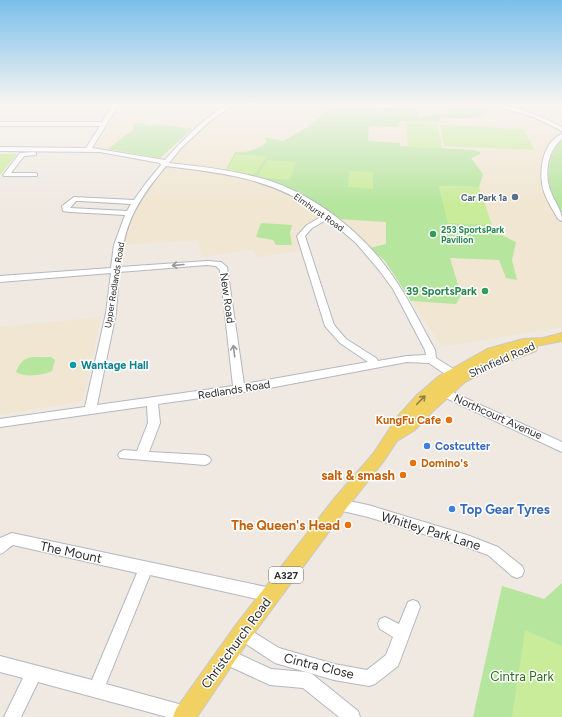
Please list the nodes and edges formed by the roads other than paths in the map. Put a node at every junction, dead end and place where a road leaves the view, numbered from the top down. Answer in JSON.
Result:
{"nodes":[{"id":1,"x":96,"y":137,"type":"edge"},
{"id":2,"x":189,"y":137,"type":"edge"},
{"id":3,"x":561,"y":137,"type":"edge"},
{"id":4,"x":0,"y":149,"type":"edge"},
{"id":5,"x":88,"y":150,"type":"junction"},
{"id":6,"x":24,"y":151,"type":"junction"},
{"id":7,"x":164,"y":163,"type":"junction"},
{"id":8,"x":35,"y":175,"type":"dead end"},
{"id":9,"x":136,"y":202,"type":"junction"},
{"id":10,"x":129,"y":213,"type":"junction"},
{"id":11,"x":328,"y":216,"type":"junction"},
{"id":12,"x":562,"y":220,"type":"edge"},
{"id":13,"x":115,"y":270,"type":"junction"},
{"id":14,"x":0,"y":279,"type":"edge"},
{"id":15,"x":562,"y":337,"type":"edge"},
{"id":16,"x":431,"y":359,"type":"junction"},
{"id":17,"x":375,"y":365,"type":"junction"},
{"id":18,"x":456,"y":376,"type":"junction"},
{"id":19,"x":239,"y":389,"type":"junction"},
{"id":20,"x":439,"y":390,"type":"junction"},
{"id":21,"x":152,"y":402,"type":"junction"},
{"id":22,"x":90,"y":411,"type":"junction"},
{"id":23,"x":0,"y":423,"type":"edge"},
{"id":24,"x":562,"y":447,"type":"edge"},
{"id":25,"x":124,"y":455,"type":"dead end"},
{"id":26,"x":141,"y":456,"type":"junction"},
{"id":27,"x":205,"y":460,"type":"dead end"},
{"id":28,"x":338,"y":505,"type":"junction"},
{"id":29,"x":0,"y":548,"type":"edge"},
{"id":30,"x":146,"y":568,"type":"junction"},
{"id":31,"x":517,"y":571,"type":"dead end"},
{"id":32,"x":271,"y":595,"type":"junction"},
{"id":33,"x":413,"y":607,"type":"dead end"},
{"id":34,"x":385,"y":624,"type":"dead end"},
{"id":35,"x":242,"y":633,"type":"junction"},
{"id":36,"x":402,"y":634,"type":"junction"},
{"id":37,"x":226,"y":656,"type":"junction"},
{"id":38,"x":0,"y":664,"type":"edge"},
{"id":39,"x":34,"y":674,"type":"junction"},
{"id":40,"x":96,"y":688,"type":"junction"},
{"id":41,"x":185,"y":716,"type":"edge"},
{"id":42,"x":12,"y":717,"type":"edge"},
{"id":43,"x":352,"y":717,"type":"edge"}],
"edges":[{"from":1,"to":5,"type":"street"},
{"from":2,"to":7,"type":"street","name":"Upper Redlands Road"},
{"from":3,"to":12,"type":"street"},
{"from":4,"to":6,"type":"street","name":"Elmhurst Road"},
{"from":5,"to":6,"type":"street","name":"Elmhurst Road"},
{"from":5,"to":7,"type":"street","name":"Elmhurst Road"},
{"from":6,"to":8,"type":"street"},
{"from":7,"to":9,"type":"street","name":"Upper Redlands Road"},
{"from":7,"to":11,"type":"street","name":"Elmhurst Road"},
{"from":9,"to":10,"type":"street","name":"Upper Redlands Road"},
{"from":9,"to":10,"type":"street"},
{"from":10,"to":13,"type":"street","name":"Upper Redlands Road"},
{"from":11,"to":16,"type":"street","name":"Elmhurst Road"},
{"from":11,"to":17,"type":"street"},
{"from":13,"to":14,"type":"street"},
{"from":19,"to":13,"type":"street","name":"New Road","one_way":true},
{"from":13,"to":22,"type":"street","name":"Upper Redlands Road"},
{"from":15,"to":18,"type":"main road","name":"Shinfield Road","number":"A327"},
{"from":16,"to":17,"type":"street","name":"Redlands Road"},
{"from":16,"to":18,"type":"street"},
{"from":17,"to":19,"type":"street","name":"Redlands Road"},
{"from":18,"to":20,"type":"main road","name":"Christchurch Road","number":"A327"},
{"from":19,"to":21,"type":"street","name":"Redlands Road"},
{"from":20,"to":24,"type":"street","name":"Northcourt Avenue"},
{"from":20,"to":28,"type":"main road","name":"Christchurch Road","number":"A327"},
{"from":21,"to":22,"type":"street","name":"Redlands Road"},
{"from":21,"to":26,"type":"street"},
{"from":22,"to":23,"type":"street","name":"Redlands Road"},
{"from":25,"to":26,"type":"street"},
{"from":26,"to":27,"type":"street"},
{"from":28,"to":31,"type":"street","name":"Whitley Park Lane"},
{"from":28,"to":32,"type":"main road","name":"Christchurch Road","number":"A327"},
{"from":29,"to":30,"type":"street","name":"The Mount"},
{"from":30,"to":32,"type":"street","name":"The Mount"},
{"from":30,"to":40,"type":"street"},
{"from":32,"to":35,"type":"main road","name":"Christchurch Road","number":"A327"},
{"from":33,"to":36,"type":"street","name":"Cintra Close"},
{"from":34,"to":36,"type":"street"},
{"from":35,"to":36,"type":"street","name":"Cintra Close"},
{"from":35,"to":37,"type":"main road","name":"Christchurch Road","number":"A327"},
{"from":37,"to":41,"type":"main road","name":"Christchurch Road","number":"A327"},
{"from":37,"to":43,"type":"street"},
{"from":38,"to":39,"type":"street"},
{"from":39,"to":40,"type":"street"},
{"from":39,"to":42,"type":"street"},
{"from":40,"to":41,"type":"street"}]}
